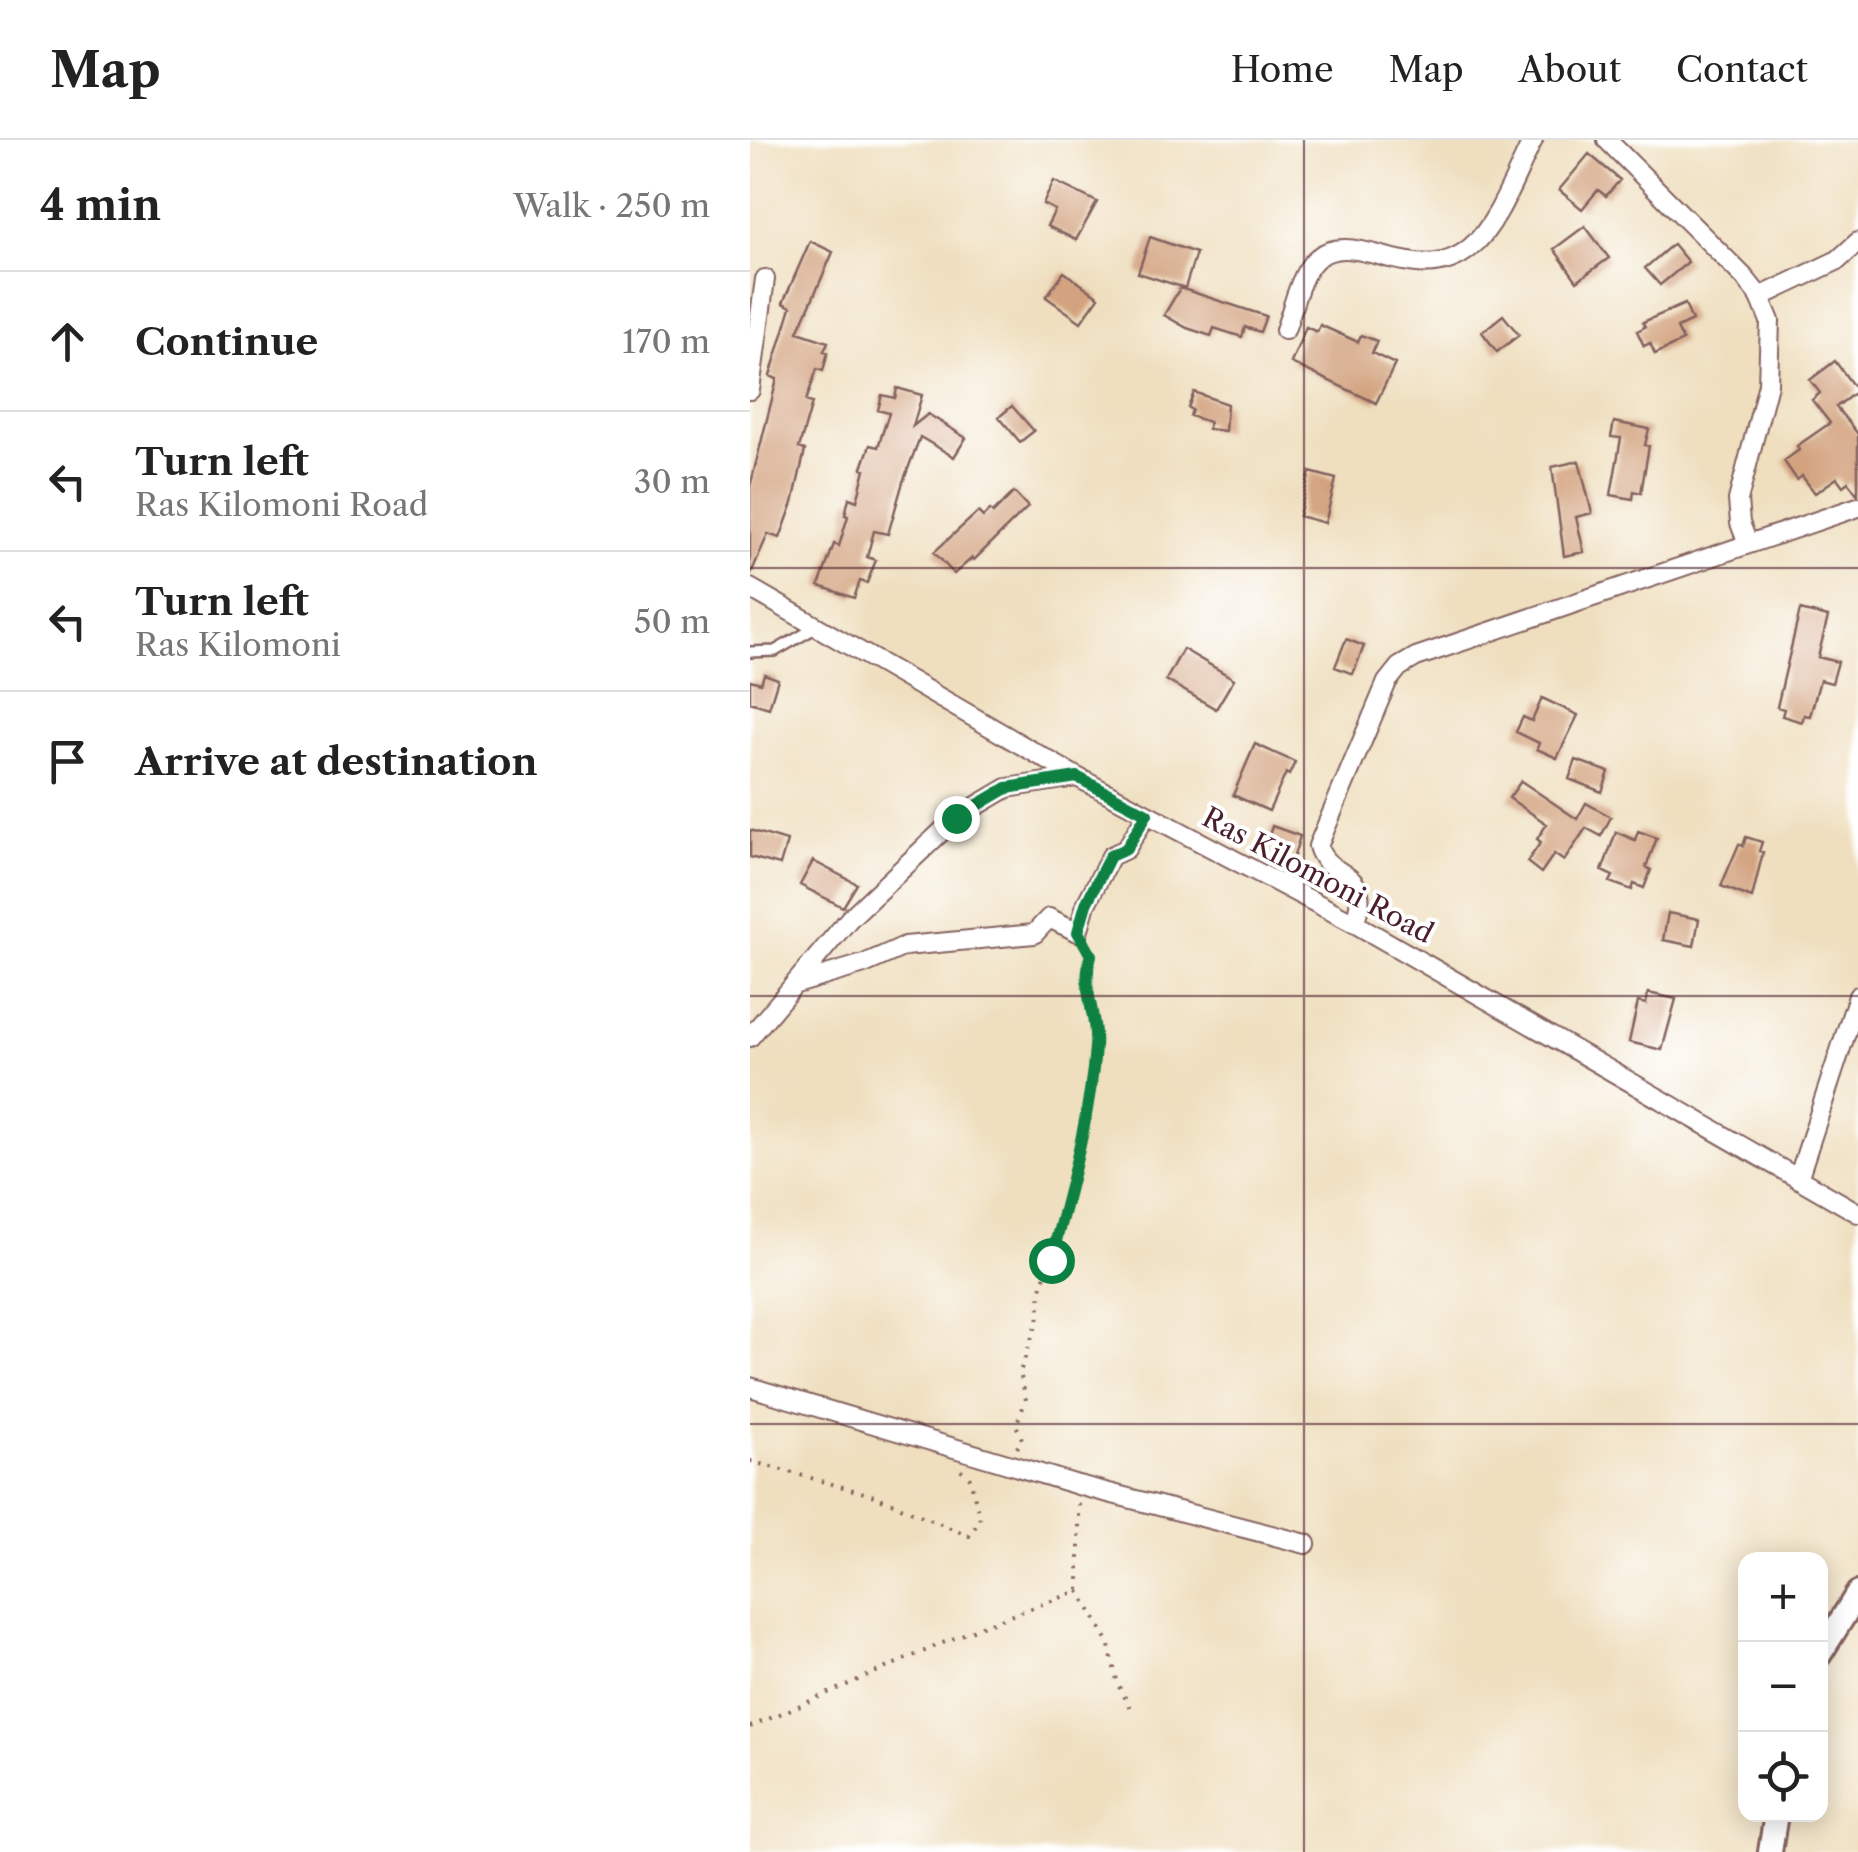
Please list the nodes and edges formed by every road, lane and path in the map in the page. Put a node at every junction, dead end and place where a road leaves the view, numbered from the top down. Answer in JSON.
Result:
{"nodes":[{"id":1,"x":1533,"y":140,"type":"edge"},
{"id":2,"x":1607,"y":140,"type":"edge"},
{"id":3,"x":1858,"y":242,"type":"edge"},
{"id":4,"x":765,"y":279,"type":"dead end"},
{"id":5,"x":1760,"y":297,"type":"junction"},
{"id":6,"x":1284,"y":330,"type":"dead end"},
{"id":7,"x":750,"y":390,"type":"edge"},
{"id":8,"x":1858,"y":507,"type":"edge"},
{"id":9,"x":1748,"y":544,"type":"junction"},
{"id":10,"x":750,"y":588,"type":"edge"},
{"id":11,"x":818,"y":627,"type":"junction"},
{"id":12,"x":750,"y":652,"type":"edge"},
{"id":13,"x":1077,"y":777,"type":"junction"},
{"id":14,"x":1147,"y":814,"type":"junction"},
{"id":15,"x":1354,"y":923,"type":"junction"},
{"id":16,"x":1078,"y":932,"type":"junction"},
{"id":17,"x":796,"y":984,"type":"junction"},
{"id":18,"x":1858,"y":996,"type":"edge"},
{"id":19,"x":750,"y":1037,"type":"edge"},
{"id":20,"x":1798,"y":1179,"type":"junction"},
{"id":21,"x":1858,"y":1214,"type":"edge"},
{"id":22,"x":750,"y":1387,"type":"edge"},
{"id":23,"x":750,"y":1461,"type":"edge"},
{"id":24,"x":1010,"y":1463,"type":"junction"},
{"id":25,"x":958,"y":1467,"type":"dead end"},
{"id":26,"x":1078,"y":1485,"type":"junction"},
{"id":27,"x":1306,"y":1544,"type":"dead end"},
{"id":28,"x":1080,"y":1592,"type":"junction"},
{"id":29,"x":1858,"y":1593,"type":"edge"},
{"id":30,"x":1827,"y":1642,"type":"edge"},
{"id":31,"x":1132,"y":1710,"type":"dead end"},
{"id":32,"x":750,"y":1727,"type":"edge"},
{"id":33,"x":1775,"y":1822,"type":"edge"},
{"id":34,"x":1770,"y":1852,"type":"edge"}],
"edges":[{"from":1,"to":6,"type":"street"},
{"from":2,"to":5,"type":"street"},
{"from":3,"to":5,"type":"street"},
{"from":4,"to":7,"type":"street"},
{"from":5,"to":9,"type":"street"},
{"from":8,"to":9,"type":"street"},
{"from":9,"to":15,"type":"street"},
{"from":10,"to":11,"type":"street","name":"Ras Kilomoni Road"},
{"from":11,"to":12,"type":"lane"},
{"from":11,"to":13,"type":"street","name":"Ras Kilomoni Road"},
{"from":13,"to":14,"type":"street","name":"Ras Kilomoni Road"},
{"from":13,"to":17,"type":"street"},
{"from":14,"to":15,"type":"street","name":"Ras Kilomoni Road"},
{"from":14,"to":16,"type":"street"},
{"from":15,"to":20,"type":"street","name":"Ras Kilomoni Road"},
{"from":16,"to":17,"type":"street"},
{"from":16,"to":24,"type":"path"},
{"from":17,"to":19,"type":"street"},
{"from":18,"to":20,"type":"street"},
{"from":20,"to":21,"type":"street","name":"Ras Kilomoni Road"},
{"from":22,"to":24,"type":"street"},
{"from":23,"to":25,"type":"path"},
{"from":24,"to":26,"type":"street"},
{"from":26,"to":27,"type":"street"},
{"from":26,"to":28,"type":"path"},
{"from":28,"to":31,"type":"path"},
{"from":28,"to":32,"type":"path"},
{"from":29,"to":30,"type":"street"},
{"from":33,"to":34,"type":"street"}]}
